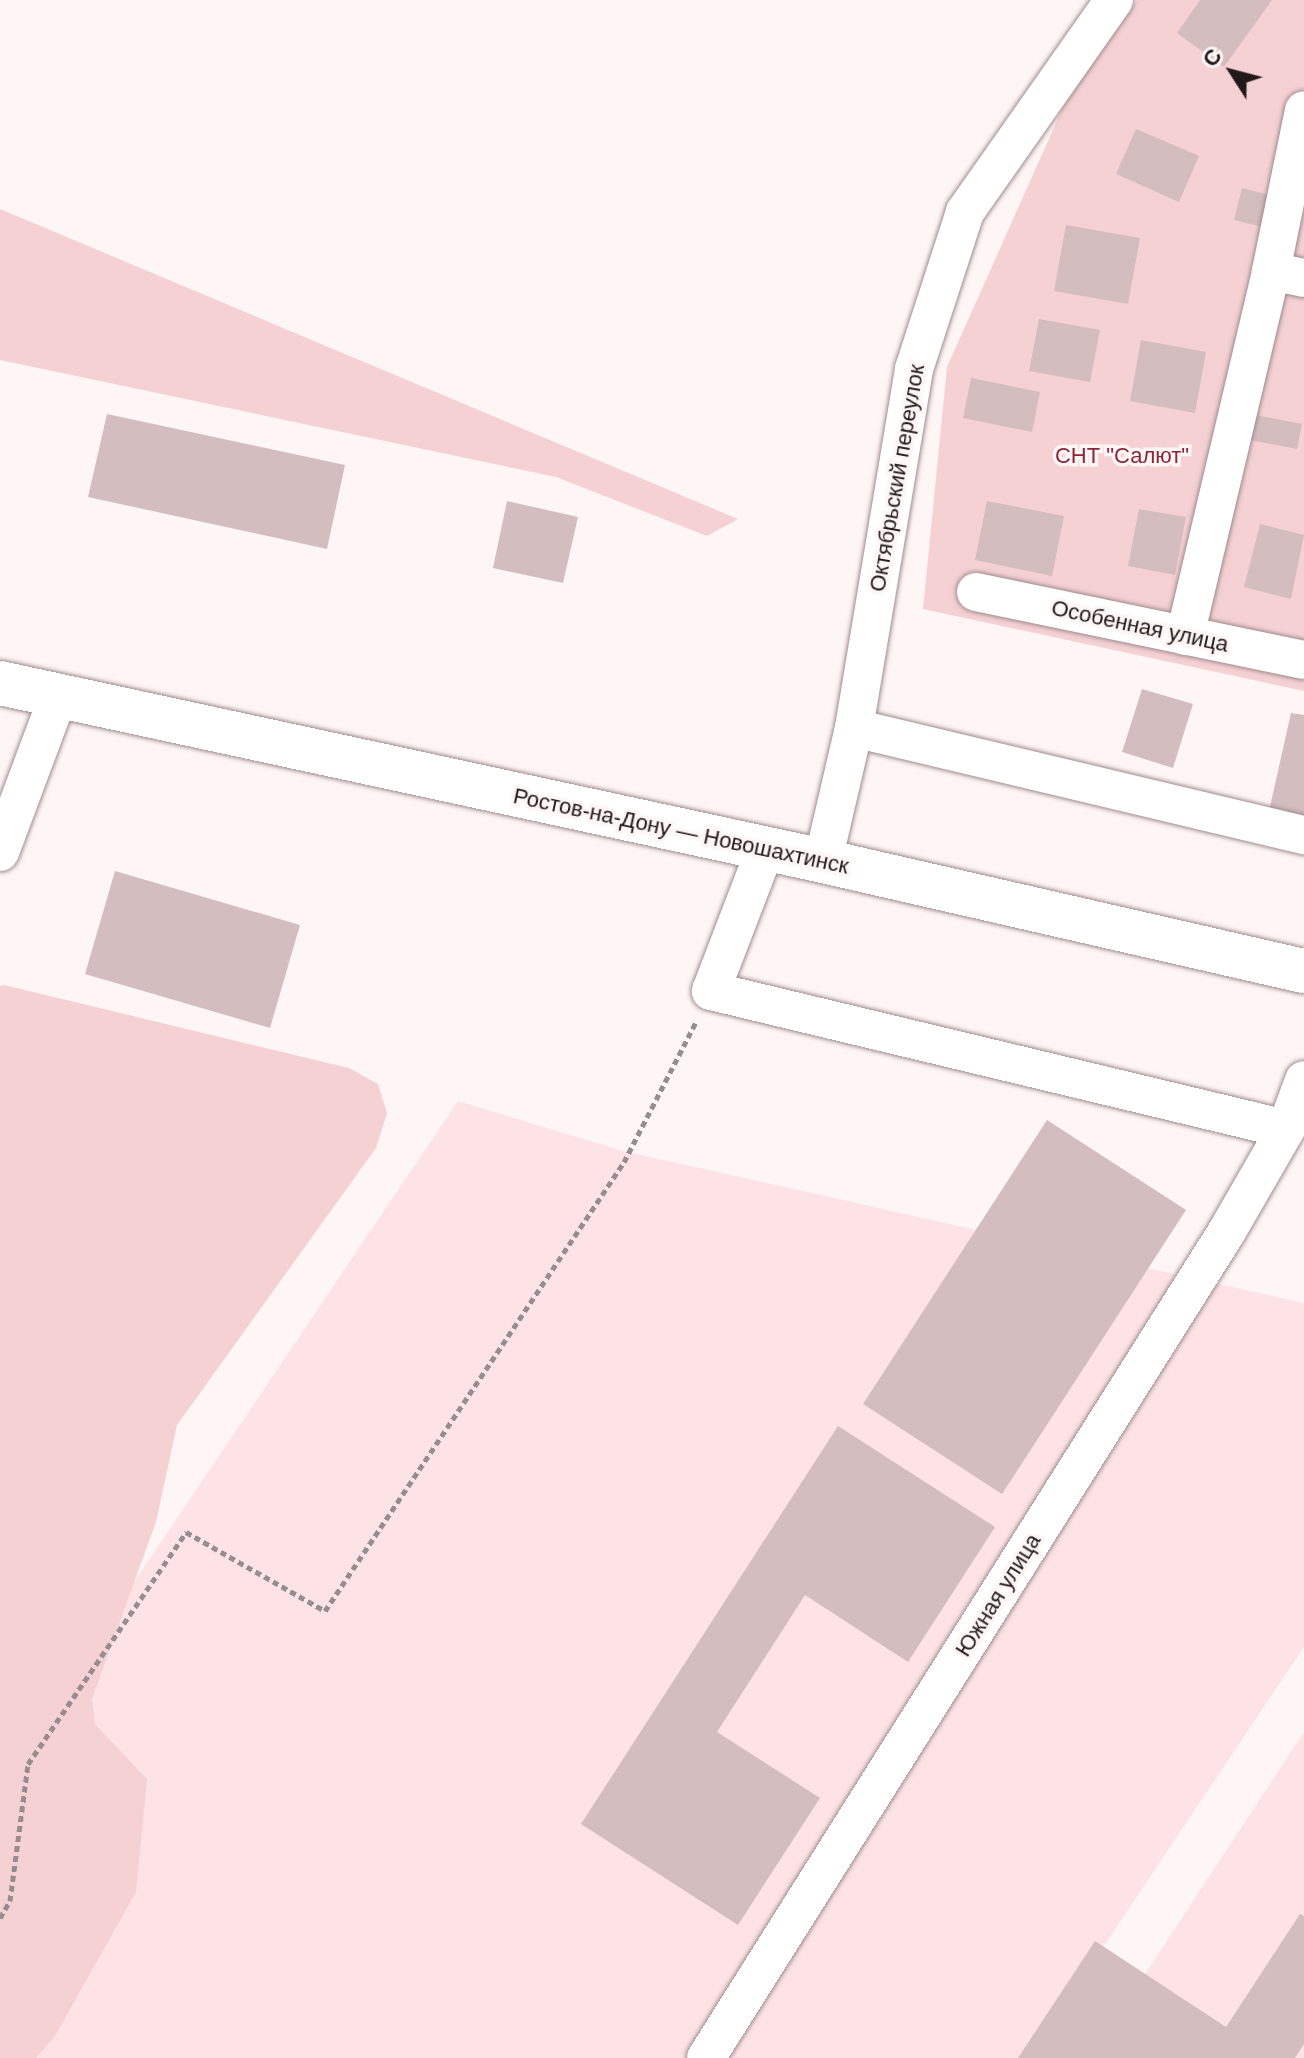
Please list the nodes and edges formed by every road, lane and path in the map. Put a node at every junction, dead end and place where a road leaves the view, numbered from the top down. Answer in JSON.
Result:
{"nodes":[{"id":1,"x":1114,"y":0,"type":"edge"},
{"id":2,"x":1304,"y":110,"type":"edge"},
{"id":3,"x":1288,"y":275,"type":"edge"},
{"id":4,"x":976,"y":592,"type":"dead end"},
{"id":5,"x":1185,"y":636,"type":"junction"},
{"id":6,"x":1304,"y":660,"type":"edge"},
{"id":7,"x":0,"y":683,"type":"edge"},
{"id":8,"x":58,"y":697,"type":"junction"},
{"id":9,"x":854,"y":728,"type":"junction"},
{"id":10,"x":1304,"y":835,"type":"edge"},
{"id":11,"x":765,"y":850,"type":"junction"},
{"id":12,"x":0,"y":852,"type":"edge"},
{"id":13,"x":823,"y":861,"type":"junction"},
{"id":14,"x":1304,"y":971,"type":"edge"},
{"id":15,"x":711,"y":991,"type":"junction"},
{"id":16,"x":1304,"y":1080,"type":"edge"},
{"id":17,"x":1286,"y":1129,"type":"junction"},
{"id":18,"x":0,"y":1918,"type":"edge"},
{"id":19,"x":706,"y":2058,"type":"edge"}],
"edges":[{"from":1,"to":9,"type":"street","name":"Октябрьский переулок"},
{"from":2,"to":3,"type":"street"},
{"from":3,"to":5,"type":"street"},
{"from":4,"to":5,"type":"street","name":"Особенная улица"},
{"from":5,"to":6,"type":"street","name":"Особенная улица"},
{"from":7,"to":8,"type":"main road","name":"Ростов-на-Дону — Новошахтинск"},
{"from":8,"to":11,"type":"main road","name":"Ростов-на-Дону — Новошахтинск"},
{"from":8,"to":12,"type":"street"},
{"from":9,"to":10,"type":"street"},
{"from":9,"to":13,"type":"street","name":"Октябрьский переулок"},
{"from":11,"to":13,"type":"main road","name":"Ростов-на-Дону — Новошахтинск"},
{"from":11,"to":15,"type":"street"},
{"from":13,"to":14,"type":"main road","name":"Ростов-на-Дону — Новошахтинск"},
{"from":15,"to":17,"type":"street"},
{"from":15,"to":18,"type":"path"},
{"from":16,"to":17,"type":"street","name":"Южная улица"},
{"from":17,"to":19,"type":"street","name":"Южная улица"}]}
